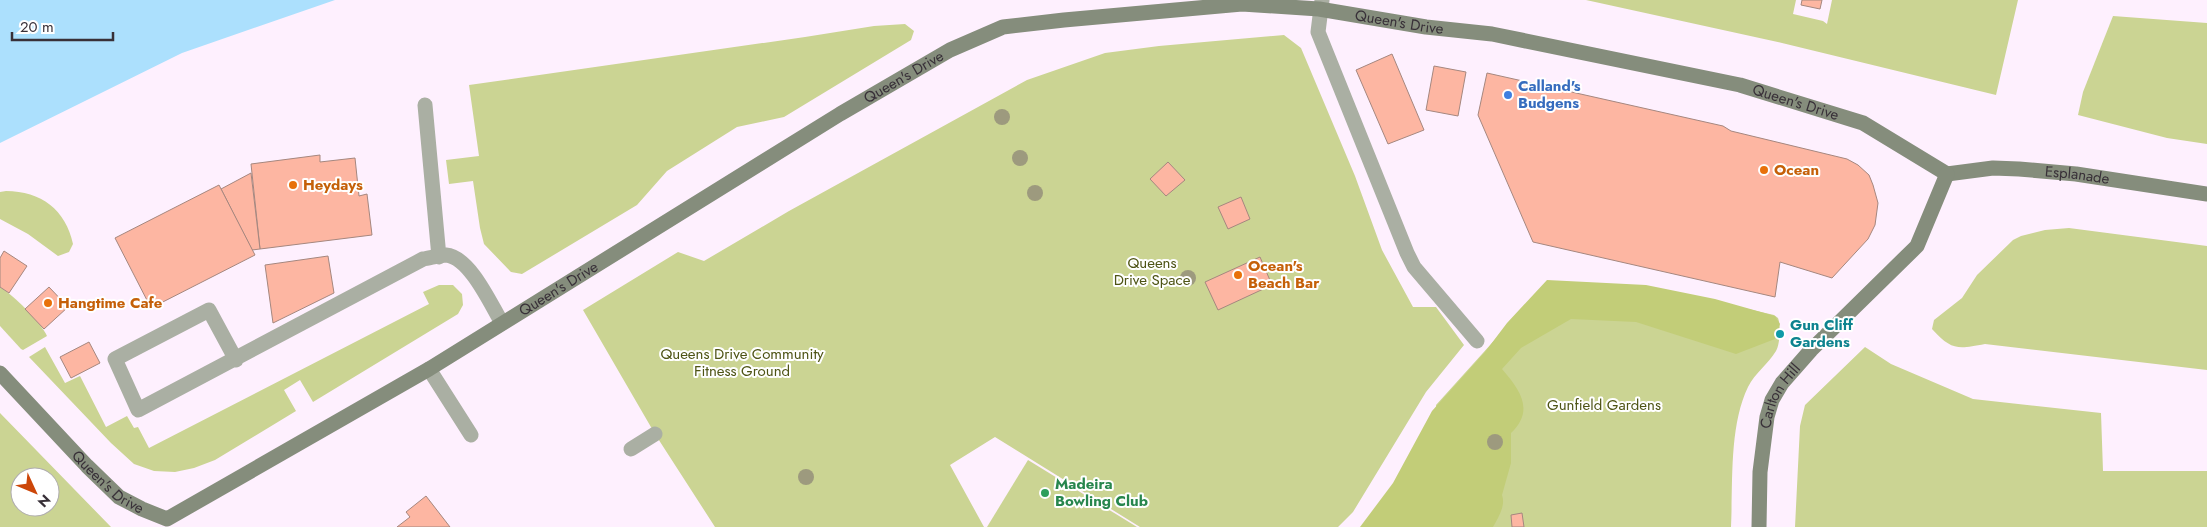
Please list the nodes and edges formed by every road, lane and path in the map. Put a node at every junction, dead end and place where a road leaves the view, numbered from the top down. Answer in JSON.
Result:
{"nodes":[{"id":1,"x":1321,"y":4,"type":"edge"},
{"id":2,"x":425,"y":105,"type":"dead end"},
{"id":3,"x":1947,"y":174,"type":"junction"},
{"id":4,"x":2207,"y":194,"type":"edge"},
{"id":5,"x":440,"y":257,"type":"junction"},
{"id":6,"x":502,"y":323,"type":"junction"},
{"id":7,"x":1477,"y":342,"type":"dead end"},
{"id":8,"x":236,"y":360,"type":"junction"},
{"id":9,"x":429,"y":369,"type":"junction"},
{"id":10,"x":0,"y":373,"type":"edge"},
{"id":11,"x":655,"y":434,"type":"dead end"},
{"id":12,"x":471,"y":435,"type":"dead end"},
{"id":13,"x":631,"y":449,"type":"dead end"},
{"id":14,"x":168,"y":523,"type":"edge"},
{"id":15,"x":1759,"y":527,"type":"edge"}],
"edges":[{"from":1,"to":3,"type":"street","name":"Queen's Drive"},
{"from":1,"to":6,"type":"street","name":"Queen's Drive"},
{"from":1,"to":7,"type":"lane"},
{"from":2,"to":5,"type":"lane"},
{"from":3,"to":4,"type":"street","name":"Esplanade"},
{"from":3,"to":15,"type":"street","name":"Carlton Hill"},
{"from":5,"to":6,"type":"lane"},
{"from":5,"to":8,"type":"lane"},
{"from":6,"to":9,"type":"street","name":"Queen's Drive"},
{"from":8,"to":8,"type":"lane"},
{"from":9,"to":12,"type":"lane"},
{"from":9,"to":14,"type":"street","name":"Queen's Drive"},
{"from":10,"to":14,"type":"street","name":"Queen's Drive"},
{"from":11,"to":13,"type":"lane"}]}
